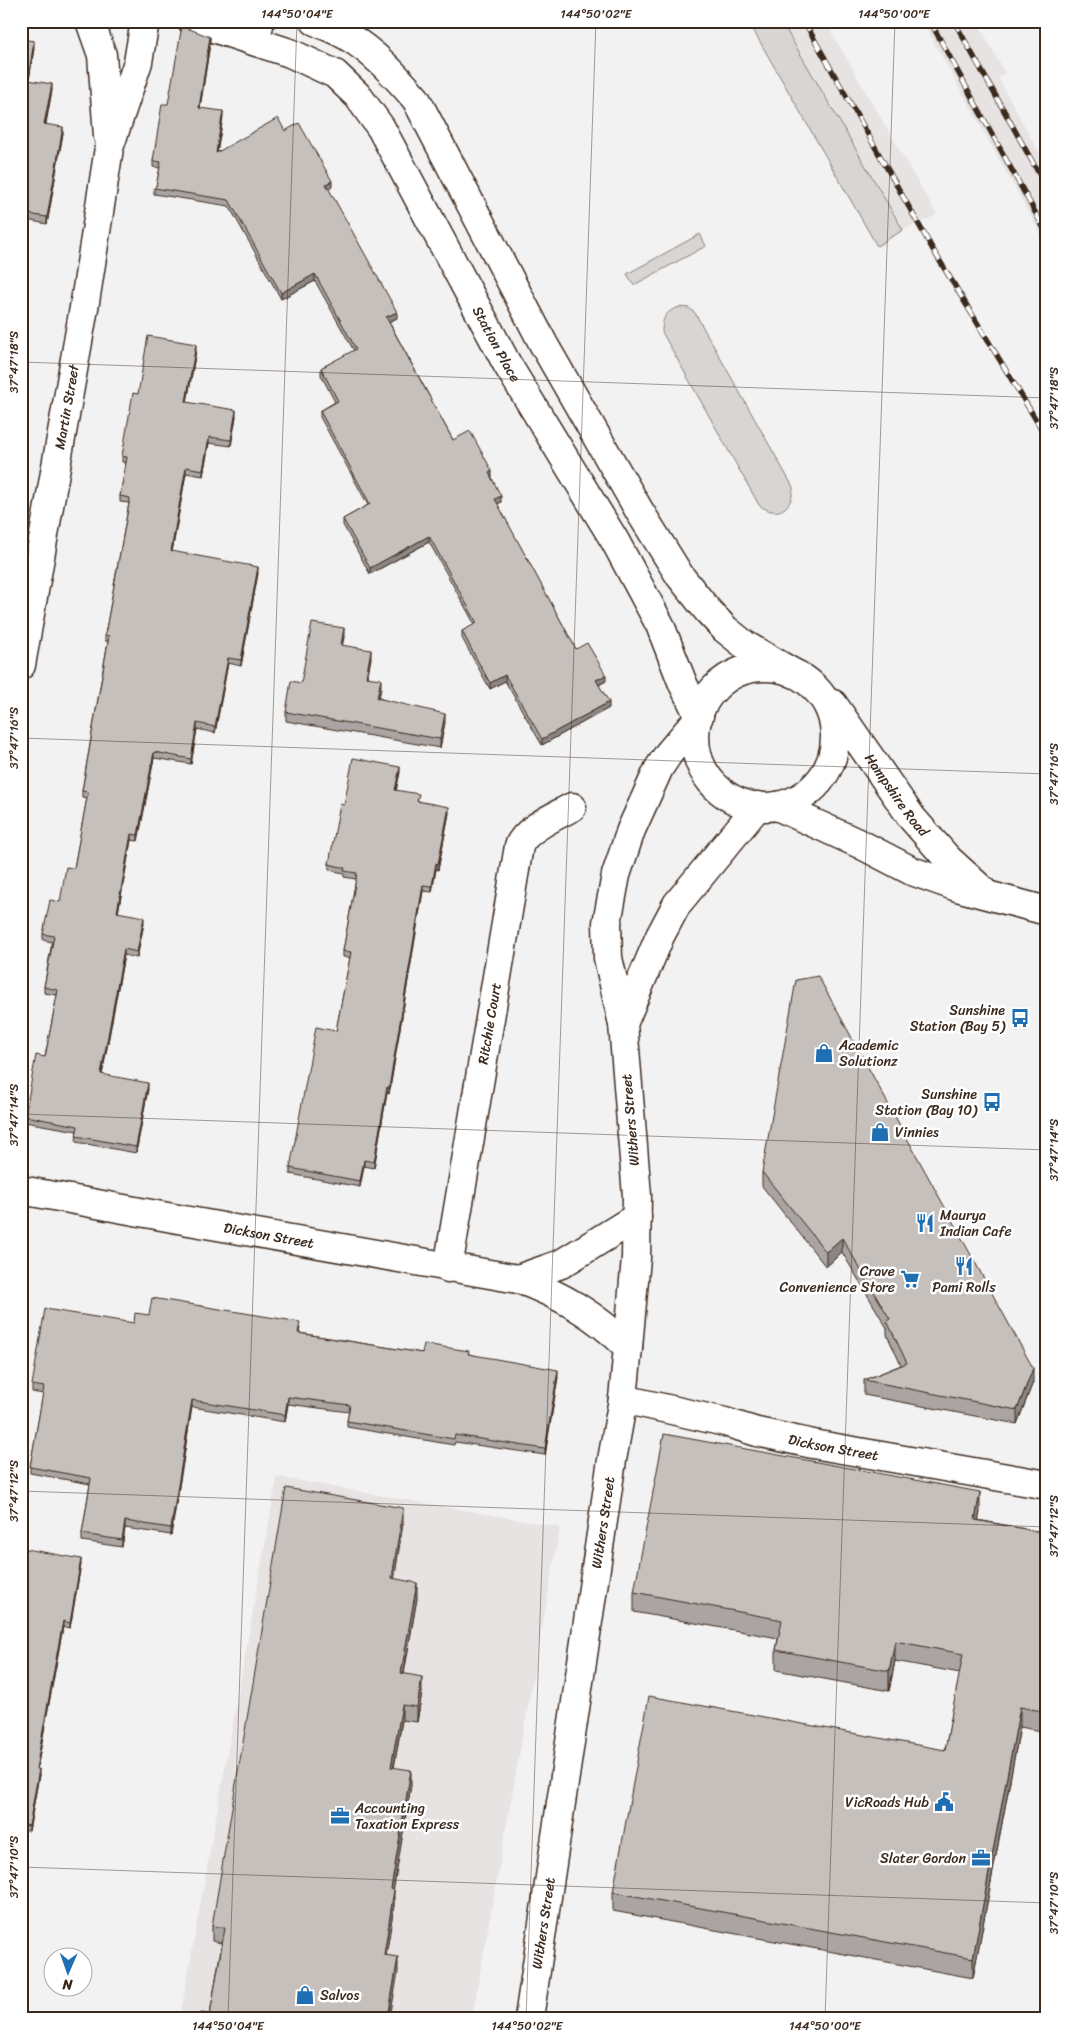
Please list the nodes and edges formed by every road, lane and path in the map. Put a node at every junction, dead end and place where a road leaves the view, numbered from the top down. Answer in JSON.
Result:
{"nodes":[{"id":1,"x":90,"y":21,"type":"edge"},
{"id":2,"x":145,"y":21,"type":"edge"},
{"id":3,"x":192,"y":21,"type":"edge"},
{"id":4,"x":315,"y":21,"type":"edge"},
{"id":5,"x":257,"y":31,"type":"edge"},
{"id":6,"x":109,"y":148,"type":"junction"},
{"id":7,"x":544,"y":345,"type":"junction"},
{"id":8,"x":507,"y":364,"type":"junction"},
{"id":9,"x":21,"y":665,"type":"edge"},
{"id":10,"x":803,"y":679,"type":"junction"},
{"id":11,"x":698,"y":718,"type":"junction"},
{"id":12,"x":767,"y":806,"type":"junction"},
{"id":13,"x":572,"y":807,"type":"dead end"},
{"id":14,"x":989,"y":896,"type":"junction"},
{"id":15,"x":1047,"y":911,"type":"edge"},
{"id":16,"x":623,"y":1024,"type":"junction"},
{"id":17,"x":21,"y":1190,"type":"edge"},
{"id":18,"x":637,"y":1217,"type":"junction"},
{"id":19,"x":448,"y":1268,"type":"junction"},
{"id":20,"x":518,"y":1279,"type":"junction"},
{"id":21,"x":628,"y":1347,"type":"junction"},
{"id":22,"x":622,"y":1399,"type":"junction"},
{"id":23,"x":1047,"y":1485,"type":"edge"},
{"id":24,"x":529,"y":2018,"type":"edge"}],
"edges":[{"from":1,"to":6,"type":"street","name":"Martin Street"},
{"from":2,"to":6,"type":"street","name":"Martin Street"},
{"from":3,"to":5,"type":"street","name":"Station Place"},
{"from":4,"to":7,"type":"street"},
{"from":5,"to":8,"type":"street","name":"Station Place"},
{"from":6,"to":9,"type":"street","name":"Martin Street"},
{"from":7,"to":8,"type":"street"},
{"from":7,"to":10,"type":"street"},
{"from":8,"to":11,"type":"street","name":"Station Place"},
{"from":10,"to":11,"type":"street"},
{"from":10,"to":12,"type":"street"},
{"from":10,"to":14,"type":"street","name":"Hampshire Road"},
{"from":11,"to":12,"type":"street"},
{"from":11,"to":16,"type":"street","name":"Withers Street"},
{"from":12,"to":14,"type":"street","name":"Hampshire Road"},
{"from":12,"to":16,"type":"street","name":"Withers Street"},
{"from":13,"to":19,"type":"street","name":"Ritchie Court"},
{"from":14,"to":15,"type":"street","name":"Hampshire Road"},
{"from":16,"to":18,"type":"street","name":"Withers Street"},
{"from":17,"to":19,"type":"street","name":"Dickson Street"},
{"from":18,"to":20,"type":"street","name":"Dickson Street"},
{"from":18,"to":21,"type":"street","name":"Withers Street"},
{"from":19,"to":20,"type":"street","name":"Dickson Street"},
{"from":20,"to":21,"type":"street","name":"Dickson Street"},
{"from":21,"to":22,"type":"street","name":"Withers Street"},
{"from":22,"to":23,"type":"street","name":"Dickson Street"},
{"from":22,"to":24,"type":"street","name":"Withers Street"}]}
